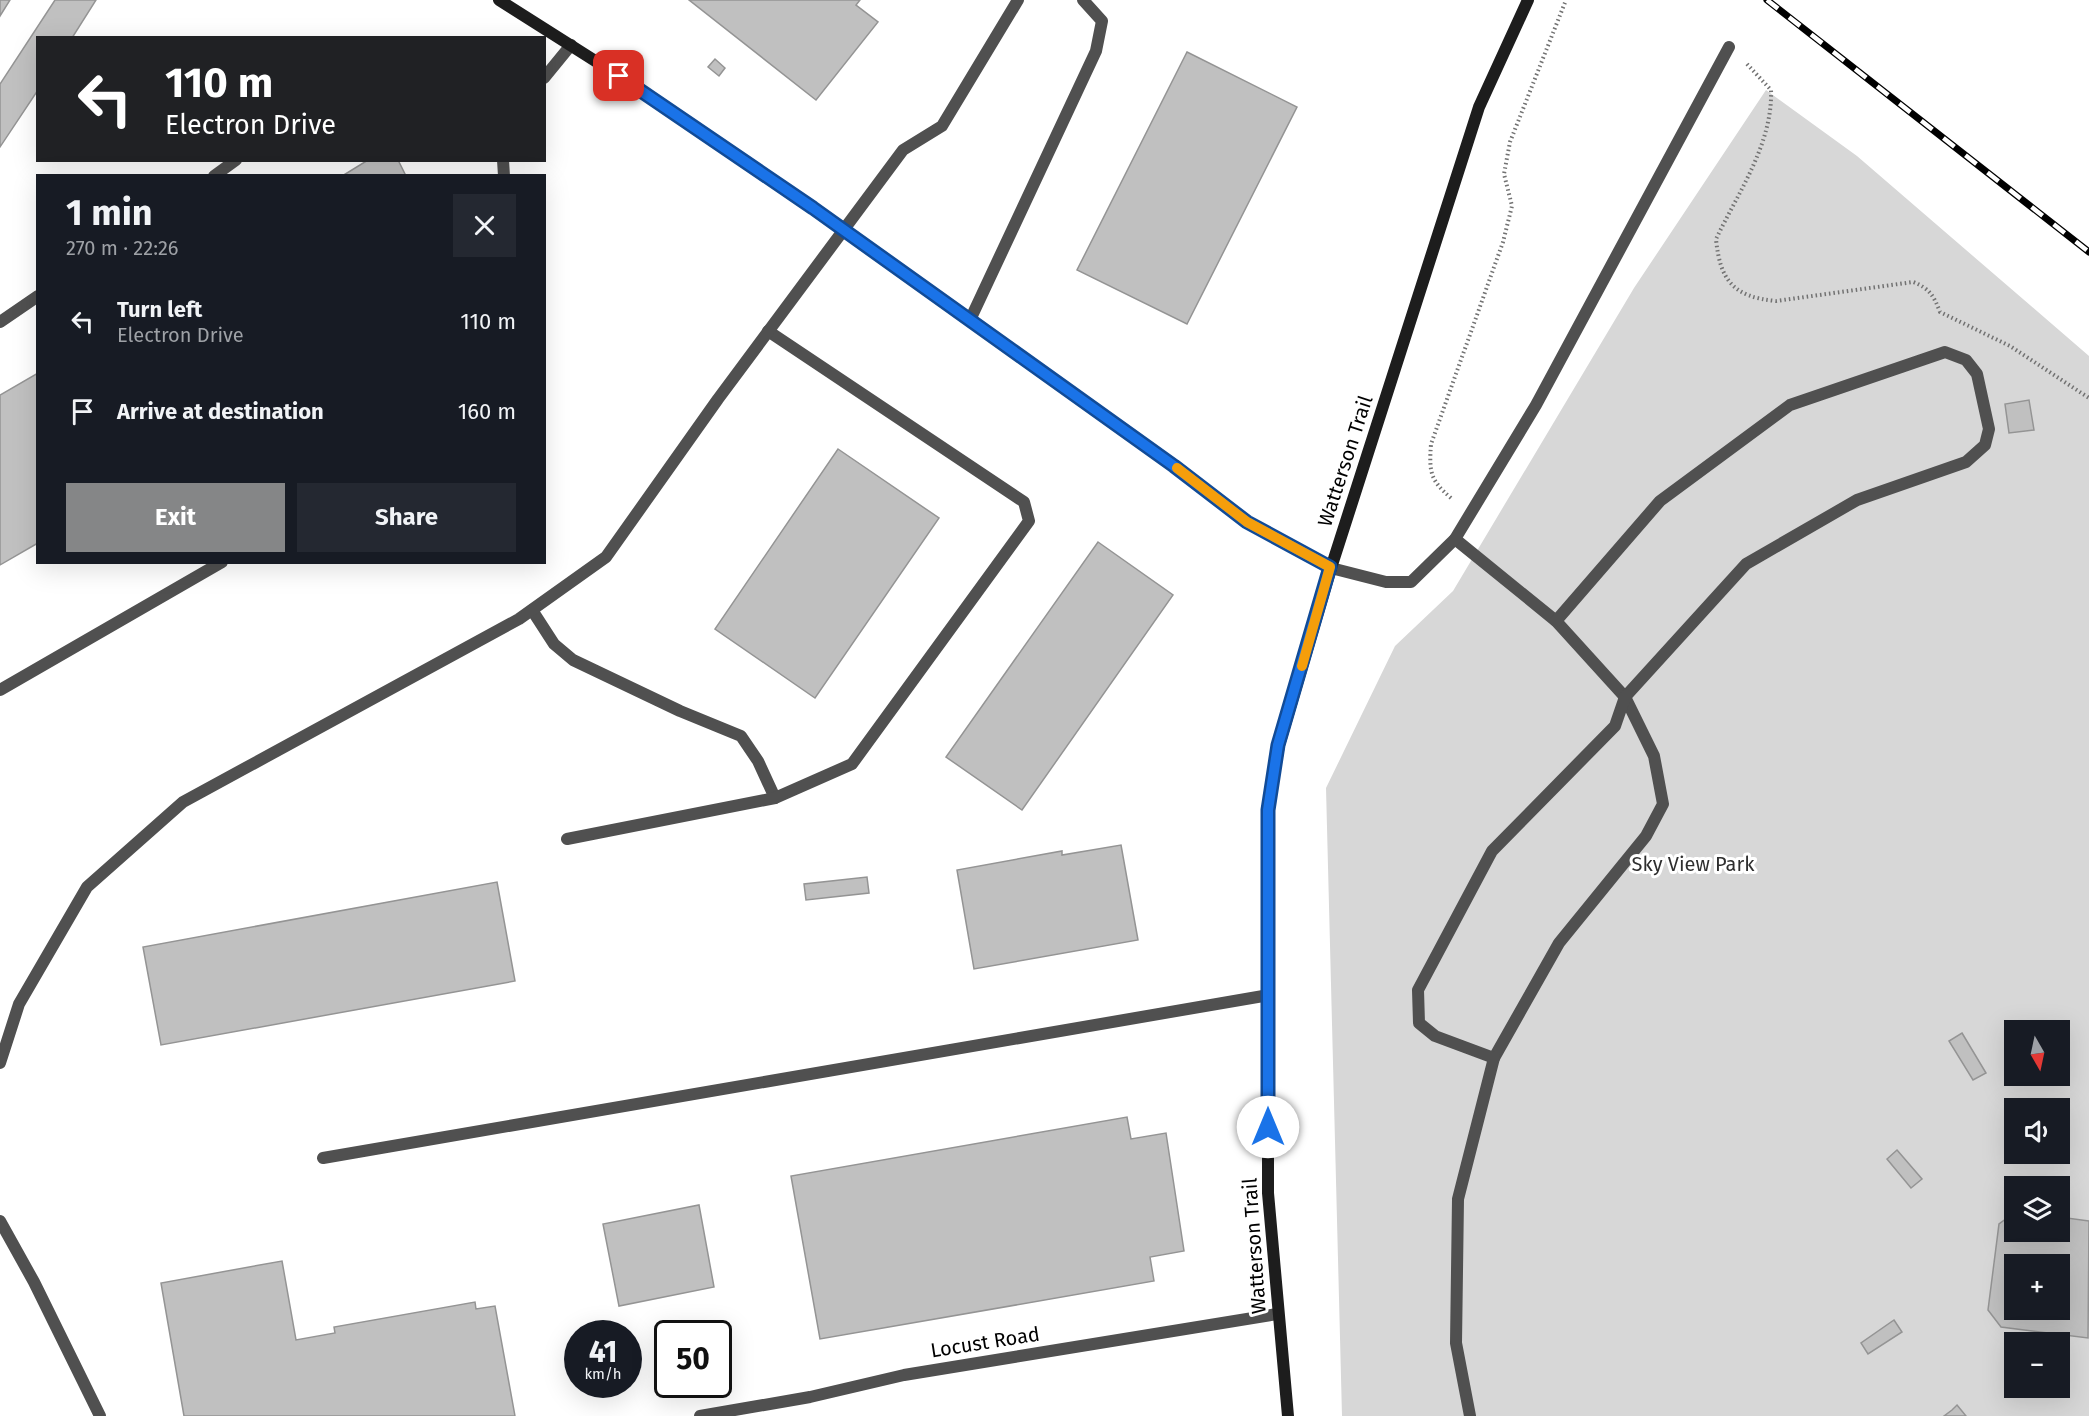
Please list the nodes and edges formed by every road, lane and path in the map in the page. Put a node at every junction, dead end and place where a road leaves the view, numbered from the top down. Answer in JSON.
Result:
{"nodes":[{"id":1,"x":499,"y":0,"type":"edge"},
{"id":2,"x":1018,"y":0,"type":"edge"},
{"id":3,"x":1083,"y":0,"type":"edge"},
{"id":4,"x":1528,"y":0,"type":"edge"},
{"id":5,"x":1566,"y":0,"type":"edge"},
{"id":6,"x":570,"y":45,"type":"junction"},
{"id":7,"x":1729,"y":47,"type":"joint"},
{"id":8,"x":546,"y":75,"type":"edge"},
{"id":9,"x":234,"y":162,"type":"edge"},
{"id":10,"x":217,"y":174,"type":"edge"},
{"id":11,"x":842,"y":229,"type":"junction"},
{"id":12,"x":36,"y":297,"type":"edge"},
{"id":13,"x":970,"y":320,"type":"junction"},
{"id":14,"x":0,"y":322,"type":"edge"},
{"id":15,"x":768,"y":331,"type":"junction"},
{"id":16,"x":2089,"y":398,"type":"edge"},
{"id":17,"x":1471,"y":513,"type":"junction"},
{"id":18,"x":1455,"y":539,"type":"junction"},
{"id":19,"x":219,"y":564,"type":"edge"},
{"id":20,"x":1330,"y":567,"type":"junction"},
{"id":21,"x":532,"y":610,"type":"junction"},
{"id":22,"x":1556,"y":621,"type":"junction"},
{"id":23,"x":0,"y":690,"type":"edge"},
{"id":24,"x":1625,"y":697,"type":"junction"},
{"id":25,"x":775,"y":798,"type":"junction"},
{"id":26,"x":567,"y":839,"type":"dead end"},
{"id":27,"x":1269,"y":995,"type":"junction"},
{"id":28,"x":1494,"y":1058,"type":"junction"},
{"id":29,"x":0,"y":1063,"type":"edge"},
{"id":30,"x":323,"y":1158,"type":"dead end"},
{"id":31,"x":0,"y":1221,"type":"edge"},
{"id":32,"x":1277,"y":1314,"type":"junction"},
{"id":33,"x":100,"y":1416,"type":"edge"},
{"id":34,"x":700,"y":1416,"type":"edge"},
{"id":35,"x":1288,"y":1416,"type":"edge"},
{"id":36,"x":1470,"y":1416,"type":"edge"}],
"edges":[{"from":1,"to":6,"type":"main road"},
{"from":2,"to":11,"type":"street"},
{"from":3,"to":13,"type":"street"},
{"from":4,"to":20,"type":"main road","name":"Watterson Trail"},
{"from":5,"to":17,"type":"path"},
{"from":6,"to":8,"type":"street"},
{"from":6,"to":11,"type":"main road"},
{"from":7,"to":16,"type":"path"},
{"from":7,"to":17,"type":"street"},
{"from":9,"to":10,"type":"street"},
{"from":11,"to":13,"type":"main road"},
{"from":11,"to":15,"type":"street"},
{"from":12,"to":14,"type":"street"},
{"from":13,"to":20,"type":"main road"},
{"from":15,"to":21,"type":"street"},
{"from":15,"to":25,"type":"street"},
{"from":17,"to":18,"type":"street"},
{"from":18,"to":20,"type":"street"},
{"from":18,"to":22,"type":"street"},
{"from":19,"to":23,"type":"street"},
{"from":20,"to":27,"type":"main road","name":"Watterson Trail"},
{"from":21,"to":25,"type":"street"},
{"from":21,"to":29,"type":"street"},
{"from":22,"to":24,"type":"street"},
{"from":22,"to":24,"type":"street"},
{"from":24,"to":28,"type":"street"},
{"from":24,"to":28,"type":"street"},
{"from":25,"to":26,"type":"street"},
{"from":27,"to":30,"type":"street"},
{"from":27,"to":32,"type":"main road","name":"Watterson Trail"},
{"from":28,"to":36,"type":"street"},
{"from":31,"to":33,"type":"street"},
{"from":32,"to":34,"type":"street","name":"Locust Road"},
{"from":32,"to":35,"type":"main road","name":"Watterson Trail"}]}
